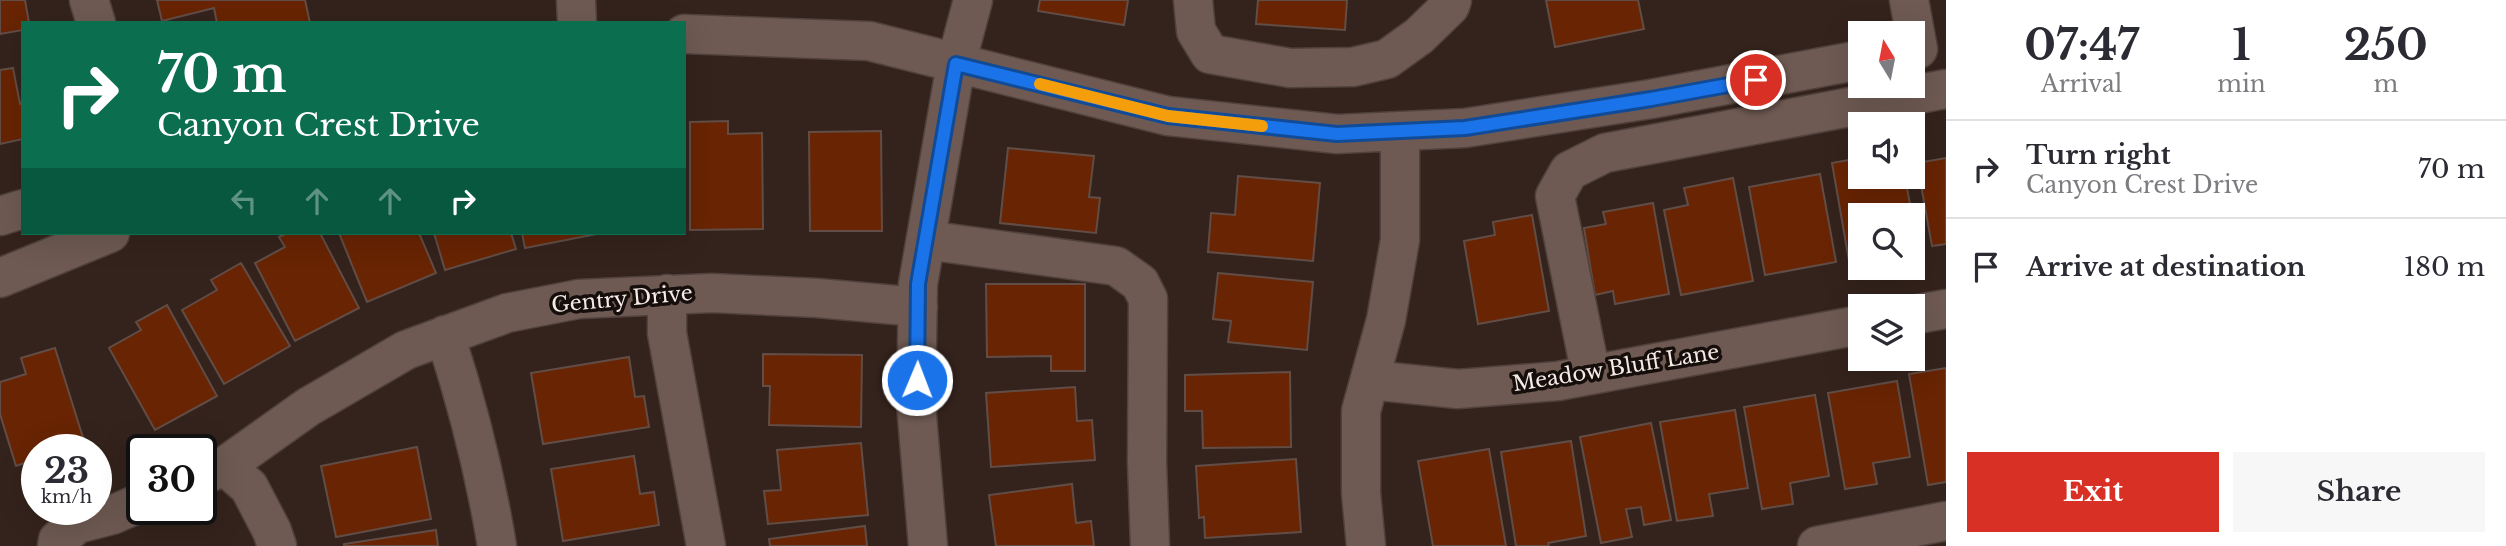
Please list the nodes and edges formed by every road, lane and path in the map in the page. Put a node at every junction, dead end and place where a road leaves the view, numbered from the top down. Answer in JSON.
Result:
{"nodes":[{"id":1,"x":89,"y":0,"type":"edge"},
{"id":2,"x":576,"y":0,"type":"edge"},
{"id":3,"x":973,"y":0,"type":"edge"},
{"id":4,"x":1193,"y":0,"type":"edge"},
{"id":5,"x":1909,"y":0,"type":"edge"},
{"id":6,"x":1451,"y":3,"type":"edge"},
{"id":7,"x":95,"y":21,"type":"edge"},
{"id":8,"x":577,"y":21,"type":"edge"},
{"id":9,"x":686,"y":34,"type":"edge"},
{"id":10,"x":1926,"y":47,"type":"edge"},
{"id":11,"x":1848,"y":62,"type":"edge"},
{"id":12,"x":956,"y":64,"type":"junction"},
{"id":13,"x":1946,"y":89,"type":"edge"},
{"id":14,"x":1400,"y":131,"type":"junction"},
{"id":15,"x":21,"y":210,"type":"edge"},
{"id":16,"x":0,"y":216,"type":"edge"},
{"id":17,"x":105,"y":235,"type":"edge"},
{"id":18,"x":926,"y":240,"type":"junction"},
{"id":19,"x":0,"y":278,"type":"edge"},
{"id":20,"x":667,"y":294,"type":"junction"},
{"id":21,"x":918,"y":307,"type":"junction"},
{"id":22,"x":1946,"y":309,"type":"edge"},
{"id":23,"x":1925,"y":313,"type":"edge"},
{"id":24,"x":1848,"y":327,"type":"edge"},
{"id":25,"x":445,"y":335,"type":"junction"},
{"id":26,"x":1591,"y":375,"type":"junction"},
{"id":27,"x":1370,"y":380,"type":"junction"},
{"id":28,"x":217,"y":468,"type":"edge"},
{"id":29,"x":217,"y":473,"type":"edge"},
{"id":30,"x":126,"y":509,"type":"edge"},
{"id":31,"x":1946,"y":521,"type":"edge"},
{"id":32,"x":58,"y":543,"type":"edge"},
{"id":33,"x":277,"y":546,"type":"edge"},
{"id":34,"x":497,"y":546,"type":"edge"},
{"id":35,"x":706,"y":546,"type":"edge"},
{"id":36,"x":928,"y":546,"type":"edge"},
{"id":37,"x":1150,"y":546,"type":"edge"},
{"id":38,"x":1366,"y":546,"type":"edge"},
{"id":39,"x":1817,"y":546,"type":"edge"}],
"edges":[{"from":1,"to":7,"type":"street"},
{"from":2,"to":8,"type":"street"},
{"from":3,"to":12,"type":"street"},
{"from":4,"to":6,"type":"street"},
{"from":5,"to":10,"type":"street"},
{"from":9,"to":12,"type":"street"},
{"from":11,"to":14,"type":"street"},
{"from":12,"to":14,"type":"street"},
{"from":12,"to":18,"type":"street"},
{"from":13,"to":26,"type":"street"},
{"from":14,"to":27,"type":"street"},
{"from":15,"to":16,"type":"street"},
{"from":17,"to":19,"type":"street"},
{"from":18,"to":21,"type":"street"},
{"from":18,"to":37,"type":"street"},
{"from":20,"to":21,"type":"street","name":"Gentry Drive"},
{"from":20,"to":25,"type":"street","name":"Gentry Drive"},
{"from":20,"to":35,"type":"street"},
{"from":21,"to":36,"type":"street"},
{"from":22,"to":23,"type":"street"},
{"from":24,"to":26,"type":"street","name":"Meadow Bluff Lane"},
{"from":25,"to":28,"type":"street","name":"Gentry Drive"},
{"from":25,"to":34,"type":"street"},
{"from":26,"to":27,"type":"street","name":"Meadow Bluff Lane"},
{"from":27,"to":38,"type":"street"},
{"from":29,"to":33,"type":"street"},
{"from":30,"to":32,"type":"street"},
{"from":31,"to":39,"type":"street"}]}
